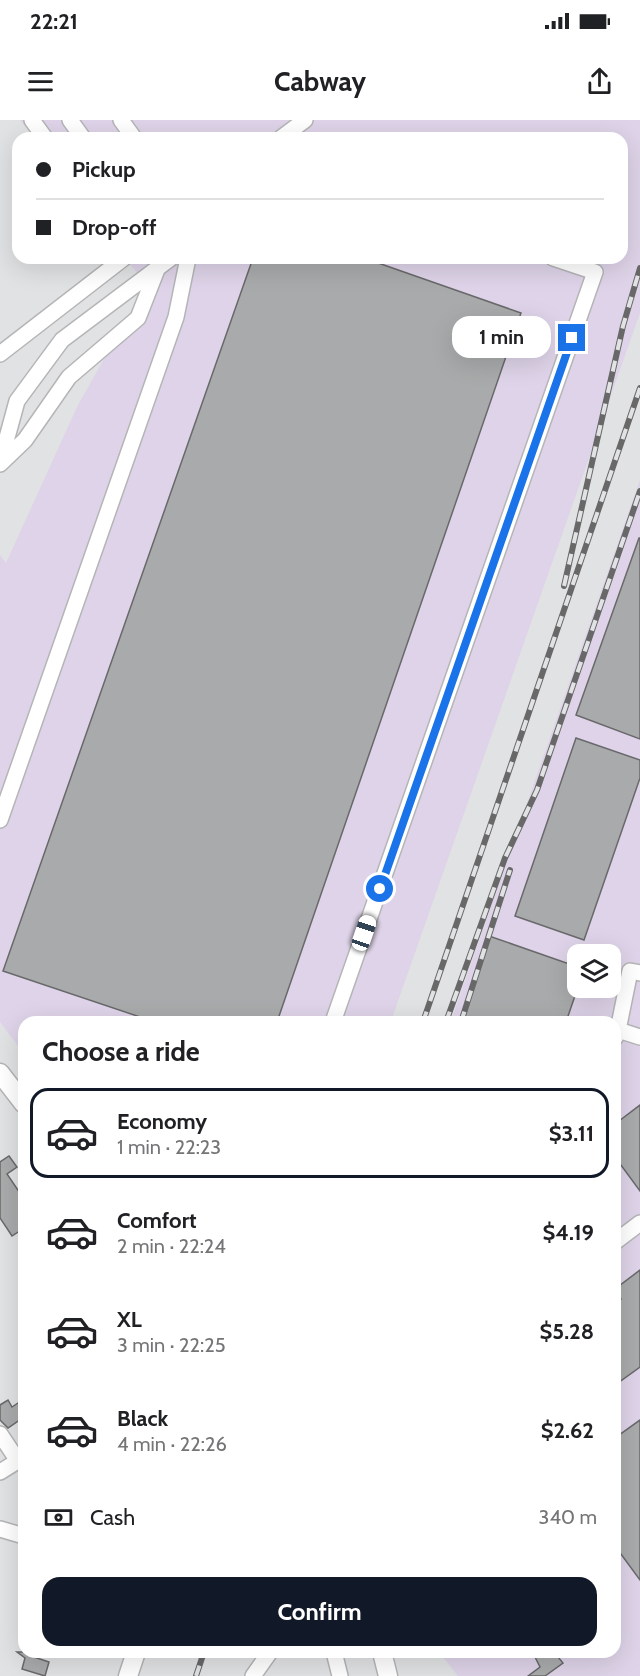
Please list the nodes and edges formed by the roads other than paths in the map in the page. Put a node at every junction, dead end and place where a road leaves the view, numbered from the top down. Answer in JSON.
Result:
{"nodes":[{"id":1,"x":305,"y":120,"type":"edge"},
{"id":2,"x":289,"y":132,"type":"edge"},
{"id":3,"x":115,"y":264,"type":"edge"},
{"id":4,"x":163,"y":264,"type":"edge"},
{"id":5,"x":187,"y":264,"type":"edge"},
{"id":6,"x":571,"y":264,"type":"edge"},
{"id":7,"x":159,"y":267,"type":"junction"},
{"id":8,"x":0,"y":354,"type":"edge"},
{"id":9,"x":0,"y":819,"type":"edge"},
{"id":10,"x":640,"y":973,"type":"edge"},
{"id":11,"x":335,"y":1016,"type":"edge"},
{"id":12,"x":620,"y":1016,"type":"edge"},
{"id":13,"x":621,"y":1035,"type":"edge"},
{"id":14,"x":640,"y":1037,"type":"edge"},
{"id":15,"x":0,"y":1073,"type":"edge"},
{"id":16,"x":18,"y":1096,"type":"edge"},
{"id":17,"x":640,"y":1223,"type":"edge"},
{"id":18,"x":621,"y":1237,"type":"edge"},
{"id":19,"x":0,"y":1434,"type":"edge"},
{"id":20,"x":18,"y":1455,"type":"edge"},
{"id":21,"x":18,"y":1461,"type":"edge"},
{"id":22,"x":0,"y":1472,"type":"edge"},
{"id":23,"x":0,"y":1529,"type":"edge"},
{"id":24,"x":18,"y":1534,"type":"edge"},
{"id":25,"x":134,"y":1658,"type":"edge"},
{"id":26,"x":266,"y":1658,"type":"edge"},
{"id":27,"x":336,"y":1658,"type":"edge"},
{"id":28,"x":384,"y":1658,"type":"edge"},
{"id":29,"x":128,"y":1676,"type":"edge"},
{"id":30,"x":253,"y":1676,"type":"edge"},
{"id":31,"x":340,"y":1676,"type":"edge"},
{"id":32,"x":388,"y":1676,"type":"edge"}],
"edges":[{"from":1,"to":2,"type":"street"},
{"from":3,"to":8,"type":"street"},
{"from":4,"to":7,"type":"street"},
{"from":5,"to":9,"type":"street"},
{"from":6,"to":11,"type":"street"},
{"from":7,"to":7,"type":"street"},
{"from":10,"to":12,"type":"street"},
{"from":13,"to":14,"type":"street"},
{"from":15,"to":16,"type":"main road"},
{"from":17,"to":18,"type":"street"},
{"from":19,"to":20,"type":"street"},
{"from":21,"to":22,"type":"street"},
{"from":23,"to":24,"type":"street"},
{"from":25,"to":29,"type":"main road"},
{"from":26,"to":30,"type":"street"},
{"from":27,"to":31,"type":"street"},
{"from":28,"to":32,"type":"main road"}]}
